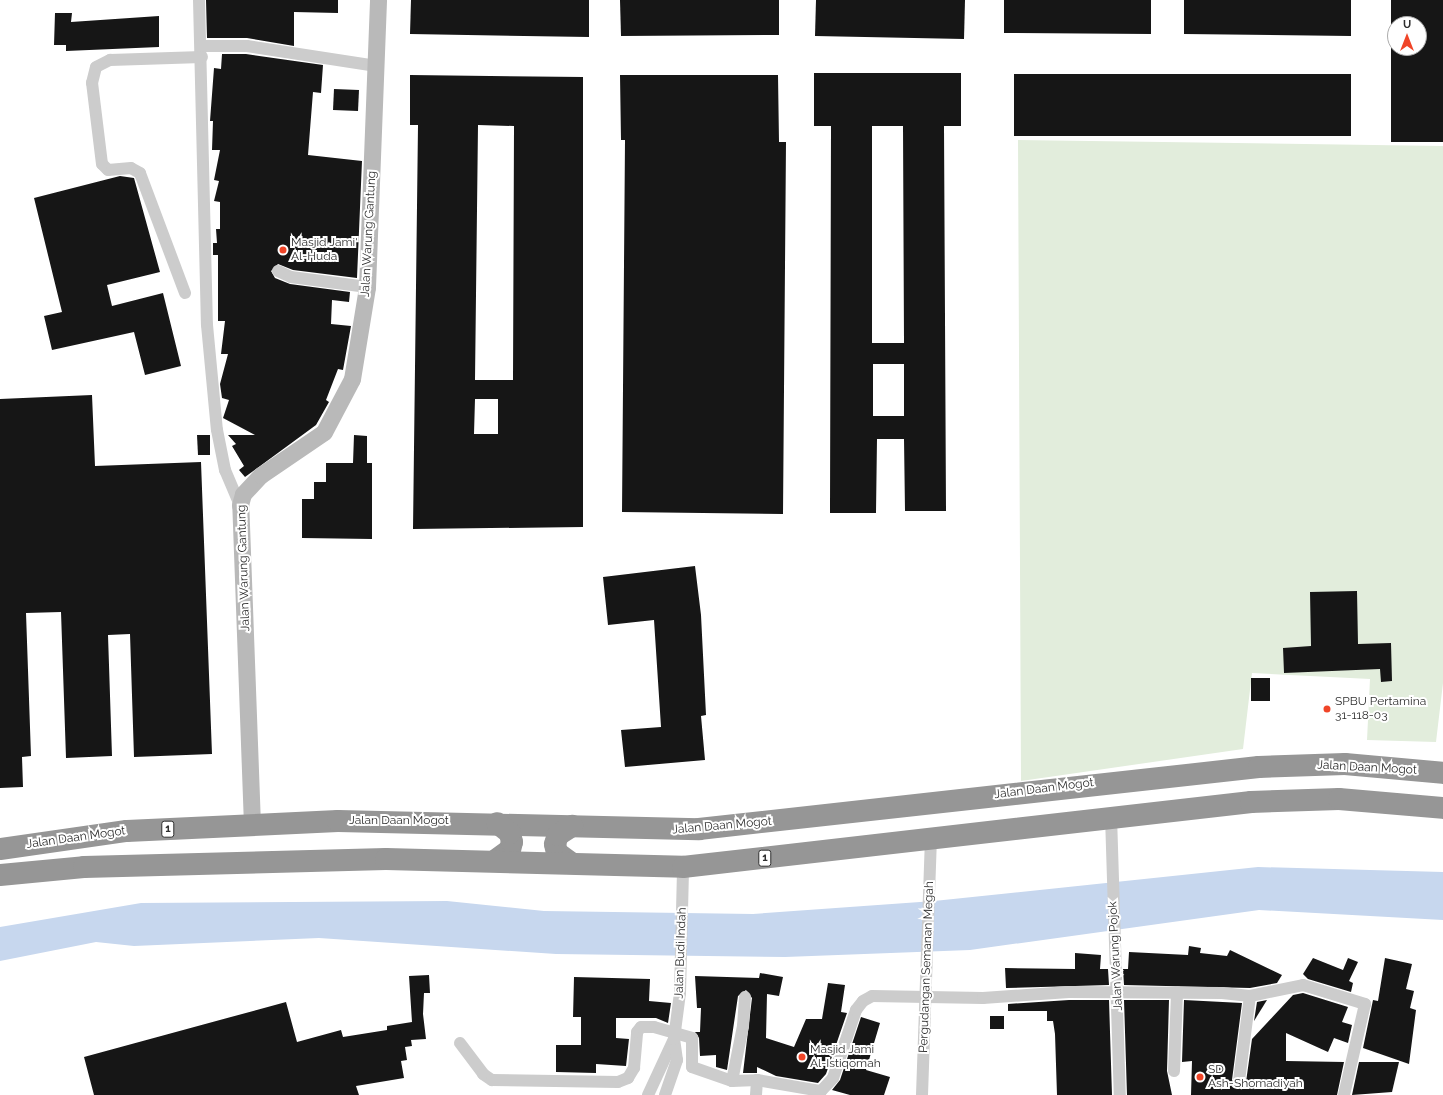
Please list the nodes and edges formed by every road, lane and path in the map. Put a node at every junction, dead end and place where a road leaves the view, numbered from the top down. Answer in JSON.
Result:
{"nodes":[{"id":1,"x":199,"y":0,"type":"edge"},
{"id":2,"x":378,"y":0,"type":"edge"},
{"id":3,"x":201,"y":51,"type":"junction"},
{"id":4,"x":376,"y":66,"type":"junction"},
{"id":5,"x":278,"y":271,"type":"dead end"},
{"id":6,"x":368,"y":287,"type":"junction"},
{"id":7,"x":185,"y":293,"type":"dead end"},
{"id":8,"x":240,"y":506,"type":"junction"},
{"id":9,"x":1443,"y":773,"type":"edge"},
{"id":10,"x":1443,"y":808,"type":"edge"},
{"id":11,"x":1110,"y":816,"type":"junction"},
{"id":12,"x":497,"y":823,"type":"junction"},
{"id":13,"x":252,"y":825,"type":"junction"},
{"id":14,"x":572,"y":826,"type":"junction"},
{"id":15,"x":930,"y":848,"type":"junction"},
{"id":16,"x":0,"y":849,"type":"edge"},
{"id":17,"x":496,"y":860,"type":"junction"},
{"id":18,"x":571,"y":863,"type":"junction"},
{"id":19,"x":683,"y":867,"type":"junction"},
{"id":20,"x":0,"y":875,"type":"edge"},
{"id":21,"x":926,"y":990,"type":"junction"},
{"id":22,"x":1118,"y":992,"type":"junction"},
{"id":23,"x":1177,"y":992,"type":"junction"},
{"id":24,"x":1250,"y":996,"type":"junction"},
{"id":25,"x":744,"y":997,"type":"dead end"},
{"id":26,"x":675,"y":1036,"type":"junction"},
{"id":27,"x":460,"y":1043,"type":"dead end"},
{"id":28,"x":1174,"y":1071,"type":"dead end"},
{"id":29,"x":757,"y":1080,"type":"junction"},
{"id":30,"x":732,"y":1081,"type":"junction"},
{"id":31,"x":1238,"y":1081,"type":"dead end"},
{"id":32,"x":564,"y":1089,"type":"edge"},
{"id":33,"x":648,"y":1095,"type":"edge"},
{"id":34,"x":665,"y":1095,"type":"edge"},
{"id":35,"x":756,"y":1095,"type":"edge"},
{"id":36,"x":922,"y":1095,"type":"edge"},
{"id":37,"x":1120,"y":1095,"type":"edge"},
{"id":38,"x":1344,"y":1095,"type":"edge"}],
"edges":[{"from":1,"to":3,"type":"street"},
{"from":2,"to":4,"type":"street","name":"Jalan Warung Gantung"},
{"from":3,"to":4,"type":"street"},
{"from":3,"to":7,"type":"street"},
{"from":3,"to":8,"type":"street"},
{"from":4,"to":6,"type":"street","name":"Jalan Warung Gantung"},
{"from":5,"to":6,"type":"street"},
{"from":6,"to":8,"type":"street","name":"Jalan Warung Gantung"},
{"from":8,"to":13,"type":"street","name":"Jalan Warung Gantung"},
{"from":9,"to":14,"type":"highway","name":"Jalan Daan Mogot","number":"1"},
{"from":10,"to":11,"type":"highway","number":"1"},
{"from":11,"to":15,"type":"highway","number":"1"},
{"from":11,"to":22,"type":"street","name":"Jalan Warung Pojok"},
{"from":12,"to":13,"type":"highway","name":"Jalan Daan Mogot","number":"1"},
{"from":12,"to":14,"type":"highway","name":"Jalan Daan Mogot","number":"1"},
{"from":12,"to":17,"type":"highway"},
{"from":13,"to":16,"type":"highway","name":"Jalan Daan Mogot","number":"1"},
{"from":14,"to":18,"type":"highway"},
{"from":15,"to":19,"type":"highway","number":"1"},
{"from":15,"to":21,"type":"street","name":"Pergudangan Semanan Megah"},
{"from":17,"to":18,"type":"highway","number":"1"},
{"from":17,"to":20,"type":"highway","number":"1"},
{"from":18,"to":19,"type":"highway","number":"1"},
{"from":19,"to":26,"type":"street","name":"Jalan Budi Indah"},
{"from":21,"to":22,"type":"street"},
{"from":21,"to":29,"type":"street"},
{"from":21,"to":36,"type":"street","name":"Pergudangan Semanan Megah"},
{"from":22,"to":23,"type":"street"},
{"from":22,"to":37,"type":"street","name":"Jalan Warung Pojok"},
{"from":23,"to":24,"type":"street"},
{"from":23,"to":28,"type":"street"},
{"from":24,"to":31,"type":"street"},
{"from":24,"to":38,"type":"street"},
{"from":25,"to":30,"type":"street"},
{"from":26,"to":30,"type":"street"},
{"from":26,"to":32,"type":"street"},
{"from":26,"to":33,"type":"street","name":"Jalan Budi Indah"},
{"from":26,"to":34,"type":"street","name":"Jalan Budi Indah"},
{"from":27,"to":32,"type":"street"},
{"from":29,"to":30,"type":"street"},
{"from":29,"to":35,"type":"street"}]}
